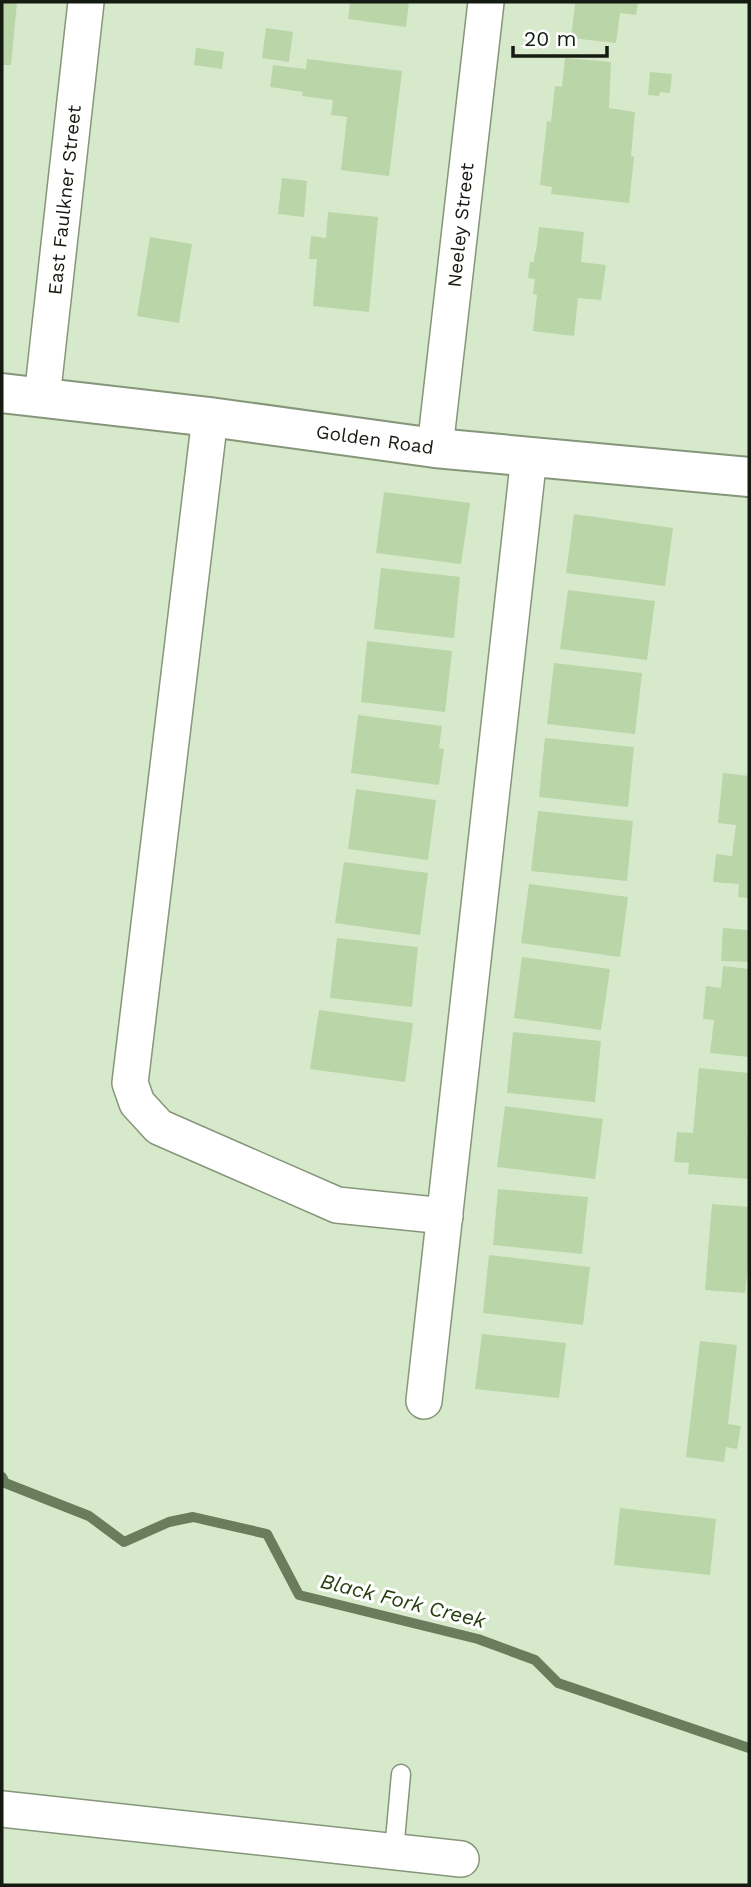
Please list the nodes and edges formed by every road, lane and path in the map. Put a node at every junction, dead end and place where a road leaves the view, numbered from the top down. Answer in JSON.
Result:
{"nodes":[{"id":1,"x":86,"y":2,"type":"edge"},
{"id":2,"x":486,"y":2,"type":"edge"},
{"id":3,"x":2,"y":393,"type":"edge"},
{"id":4,"x":42,"y":398,"type":"junction"},
{"id":5,"x":210,"y":417,"type":"junction"},
{"id":6,"x":435,"y":448,"type":"junction"},
{"id":7,"x":529,"y":456,"type":"junction"},
{"id":8,"x":749,"y":477,"type":"edge"},
{"id":9,"x":445,"y":1216,"type":"junction"},
{"id":10,"x":424,"y":1401,"type":"dead end"},
{"id":11,"x":401,"y":1774,"type":"dead end"},
{"id":12,"x":2,"y":1809,"type":"edge"},
{"id":13,"x":394,"y":1851,"type":"junction"},
{"id":14,"x":461,"y":1859,"type":"dead end"}],
"edges":[{"from":1,"to":4,"type":"street","name":"East Faulkner Street"},
{"from":2,"to":6,"type":"street","name":"Neeley Street"},
{"from":3,"to":4,"type":"street","name":"Golden Road"},
{"from":4,"to":5,"type":"street","name":"Golden Road"},
{"from":5,"to":6,"type":"street","name":"Golden Road"},
{"from":5,"to":9,"type":"street"},
{"from":6,"to":7,"type":"street","name":"Golden Road"},
{"from":7,"to":8,"type":"street","name":"Golden Road"},
{"from":7,"to":9,"type":"street"},
{"from":9,"to":10,"type":"street"},
{"from":11,"to":13,"type":"lane"},
{"from":12,"to":13,"type":"street"},
{"from":13,"to":14,"type":"street"}]}
